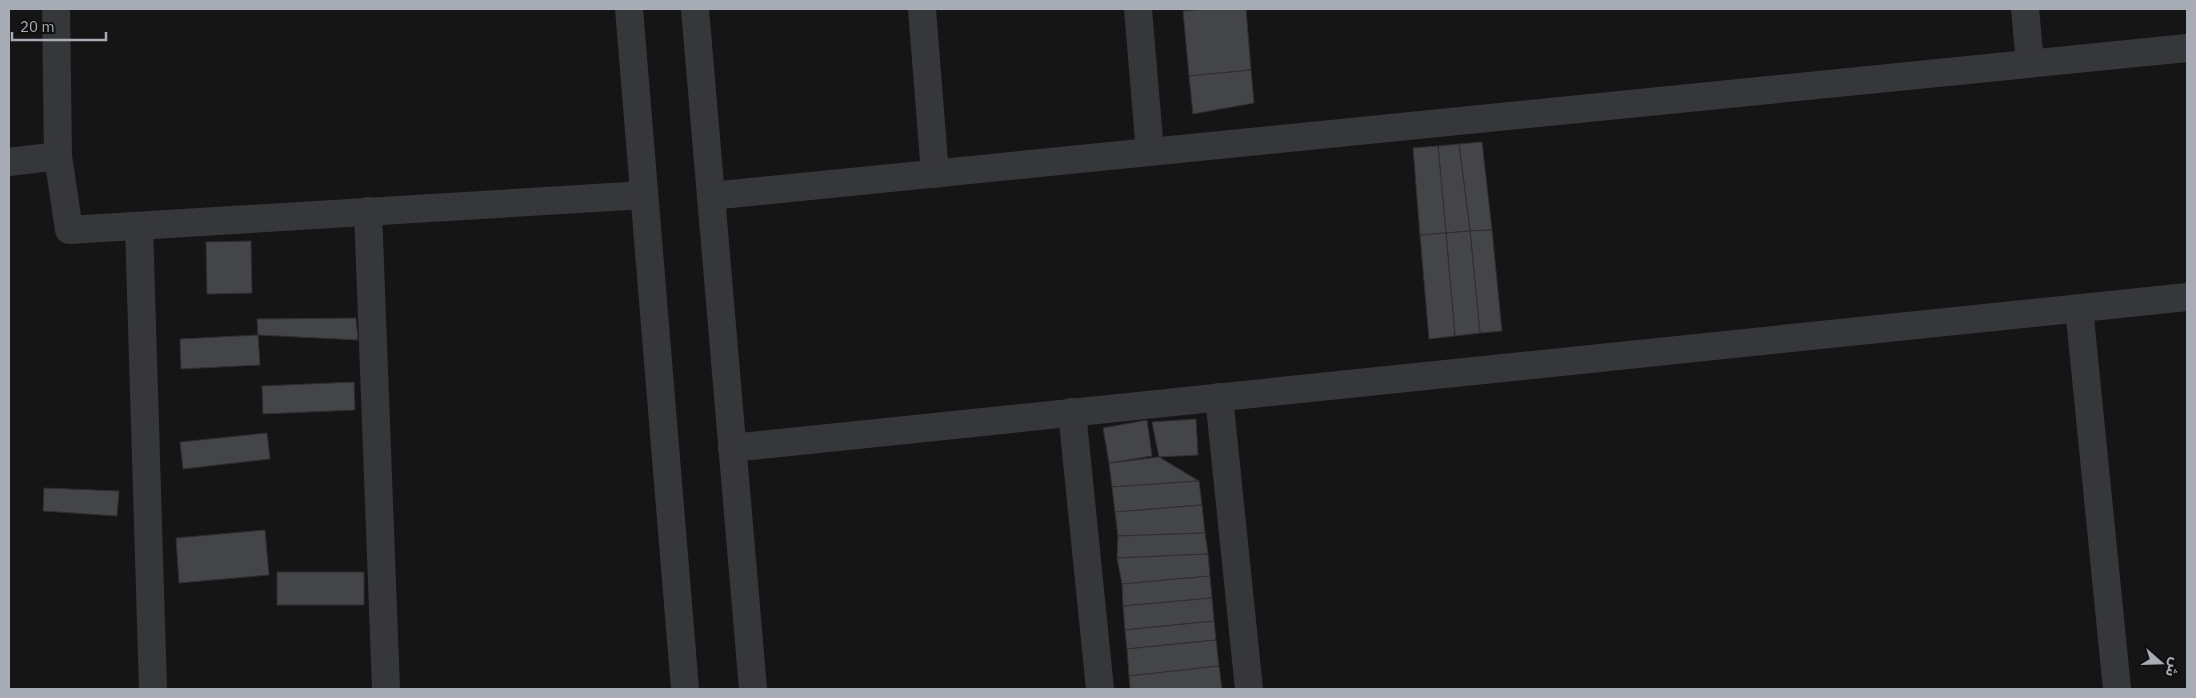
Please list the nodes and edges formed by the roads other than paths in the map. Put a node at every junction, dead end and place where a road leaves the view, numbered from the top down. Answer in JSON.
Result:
{"nodes":[{"id":1,"x":56,"y":9,"type":"edge"},
{"id":2,"x":629,"y":9,"type":"edge"},
{"id":3,"x":695,"y":9,"type":"edge"},
{"id":4,"x":922,"y":9,"type":"edge"},
{"id":5,"x":1138,"y":9,"type":"edge"},
{"id":6,"x":2025,"y":9,"type":"edge"},
{"id":7,"x":2187,"y":48,"type":"edge"},
{"id":8,"x":2030,"y":63,"type":"junction"},
{"id":9,"x":1150,"y":152,"type":"junction"},
{"id":10,"x":58,"y":156,"type":"junction"},
{"id":11,"x":9,"y":162,"type":"edge"},
{"id":12,"x":935,"y":174,"type":"junction"},
{"id":13,"x":644,"y":195,"type":"junction"},
{"id":14,"x":710,"y":196,"type":"junction"},
{"id":15,"x":368,"y":212,"type":"junction"},
{"id":16,"x":139,"y":226,"type":"junction"},
{"id":17,"x":2187,"y":296,"type":"edge"},
{"id":18,"x":2079,"y":308,"type":"junction"},
{"id":19,"x":1220,"y":397,"type":"junction"},
{"id":20,"x":1072,"y":412,"type":"junction"},
{"id":21,"x":732,"y":448,"type":"junction"},
{"id":22,"x":153,"y":689,"type":"edge"},
{"id":23,"x":386,"y":689,"type":"edge"},
{"id":24,"x":685,"y":689,"type":"edge"},
{"id":25,"x":753,"y":689,"type":"edge"},
{"id":26,"x":1100,"y":689,"type":"edge"},
{"id":27,"x":1249,"y":689,"type":"edge"},
{"id":28,"x":2117,"y":689,"type":"edge"}],
"edges":[{"from":1,"to":10,"type":"street"},
{"from":2,"to":13,"type":"street"},
{"from":3,"to":14,"type":"street"},
{"from":4,"to":12,"type":"street"},
{"from":5,"to":9,"type":"street"},
{"from":6,"to":8,"type":"street"},
{"from":7,"to":8,"type":"street"},
{"from":8,"to":9,"type":"street"},
{"from":9,"to":12,"type":"street"},
{"from":10,"to":11,"type":"street"},
{"from":10,"to":16,"type":"street"},
{"from":12,"to":14,"type":"street"},
{"from":13,"to":15,"type":"street"},
{"from":13,"to":24,"type":"street"},
{"from":14,"to":21,"type":"street"},
{"from":15,"to":16,"type":"street"},
{"from":15,"to":23,"type":"street"},
{"from":16,"to":22,"type":"street"},
{"from":17,"to":18,"type":"street"},
{"from":18,"to":19,"type":"street"},
{"from":18,"to":28,"type":"street"},
{"from":19,"to":20,"type":"street"},
{"from":19,"to":27,"type":"street"},
{"from":20,"to":21,"type":"street"},
{"from":20,"to":26,"type":"street"},
{"from":21,"to":25,"type":"street"}]}
